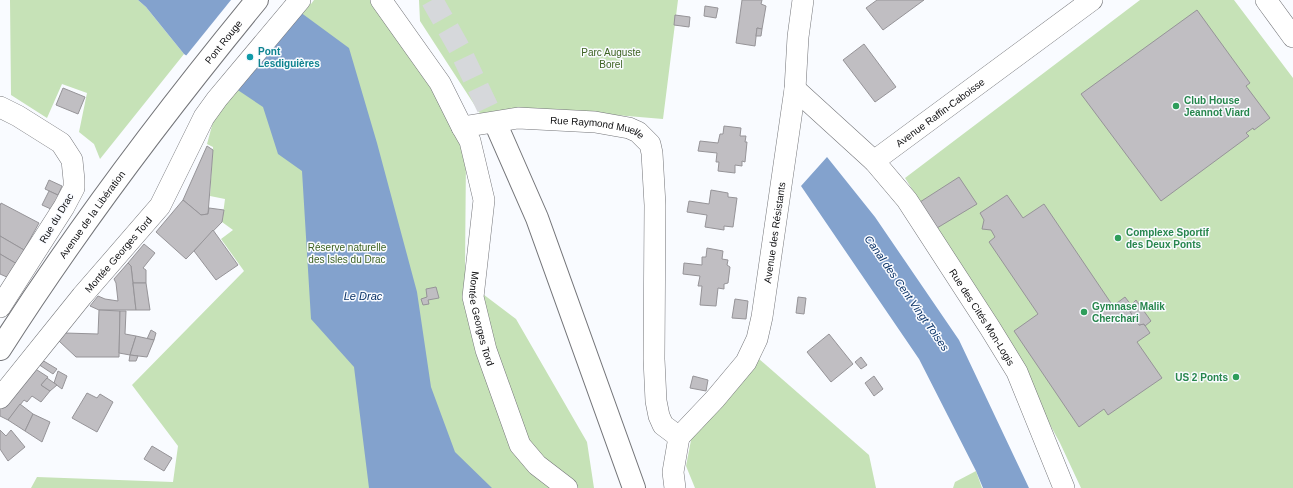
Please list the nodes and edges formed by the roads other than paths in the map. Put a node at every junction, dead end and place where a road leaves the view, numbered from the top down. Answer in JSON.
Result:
{"nodes":[{"id":1,"x":257,"y":0,"type":"edge"},
{"id":2,"x":300,"y":0,"type":"edge"},
{"id":3,"x":381,"y":0,"type":"edge"},
{"id":4,"x":803,"y":0,"type":"edge"},
{"id":5,"x":1092,"y":0,"type":"edge"},
{"id":6,"x":1266,"y":0,"type":"edge"},
{"id":7,"x":1293,"y":37,"type":"edge"},
{"id":8,"x":189,"y":84,"type":"joint"},
{"id":9,"x":795,"y":89,"type":"junction"},
{"id":10,"x":9,"y":112,"type":"edge"},
{"id":11,"x":462,"y":128,"type":"junction"},
{"id":12,"x":498,"y":129,"type":"tunnel mouth"},
{"id":13,"x":874,"y":161,"type":"junction"},
{"id":14,"x":0,"y":307,"type":"edge"},
{"id":15,"x":0,"y":349,"type":"edge"},
{"id":16,"x":0,"y":398,"type":"edge"},
{"id":17,"x":679,"y":437,"type":"junction"},
{"id":18,"x":567,"y":488,"type":"edge"},
{"id":19,"x":634,"y":488,"type":"edge"},
{"id":20,"x":675,"y":488,"type":"edge"},
{"id":21,"x":1064,"y":488,"type":"edge"}],
"edges":[{"from":1,"to":8,"type":"main road","name":"Pont Rouge"},
{"from":2,"to":16,"type":"street","name":"Montée Georges Tord"},
{"from":3,"to":11,"type":"street"},
{"from":4,"to":9,"type":"street","name":"Avenue des Résistants"},
{"from":5,"to":13,"type":"street","name":"Avenue Raffin-Caboisse"},
{"from":6,"to":7,"type":"street"},
{"from":8,"to":15,"type":"main road","name":"Avenue de la Libération"},
{"from":9,"to":13,"type":"street"},
{"from":9,"to":17,"type":"street","name":"Avenue des Résistants"},
{"from":10,"to":14,"type":"street","name":"Rue du Drac"},
{"from":11,"to":17,"type":"street","name":"Rue Raymond Muelle"},
{"from":11,"to":18,"type":"street","name":"Montée Georges Tord"},
{"from":12,"to":19,"type":"main road"},
{"from":13,"to":21,"type":"street","name":"Rue des Cités Mon-Logis"},
{"from":17,"to":20,"type":"street"}]}
